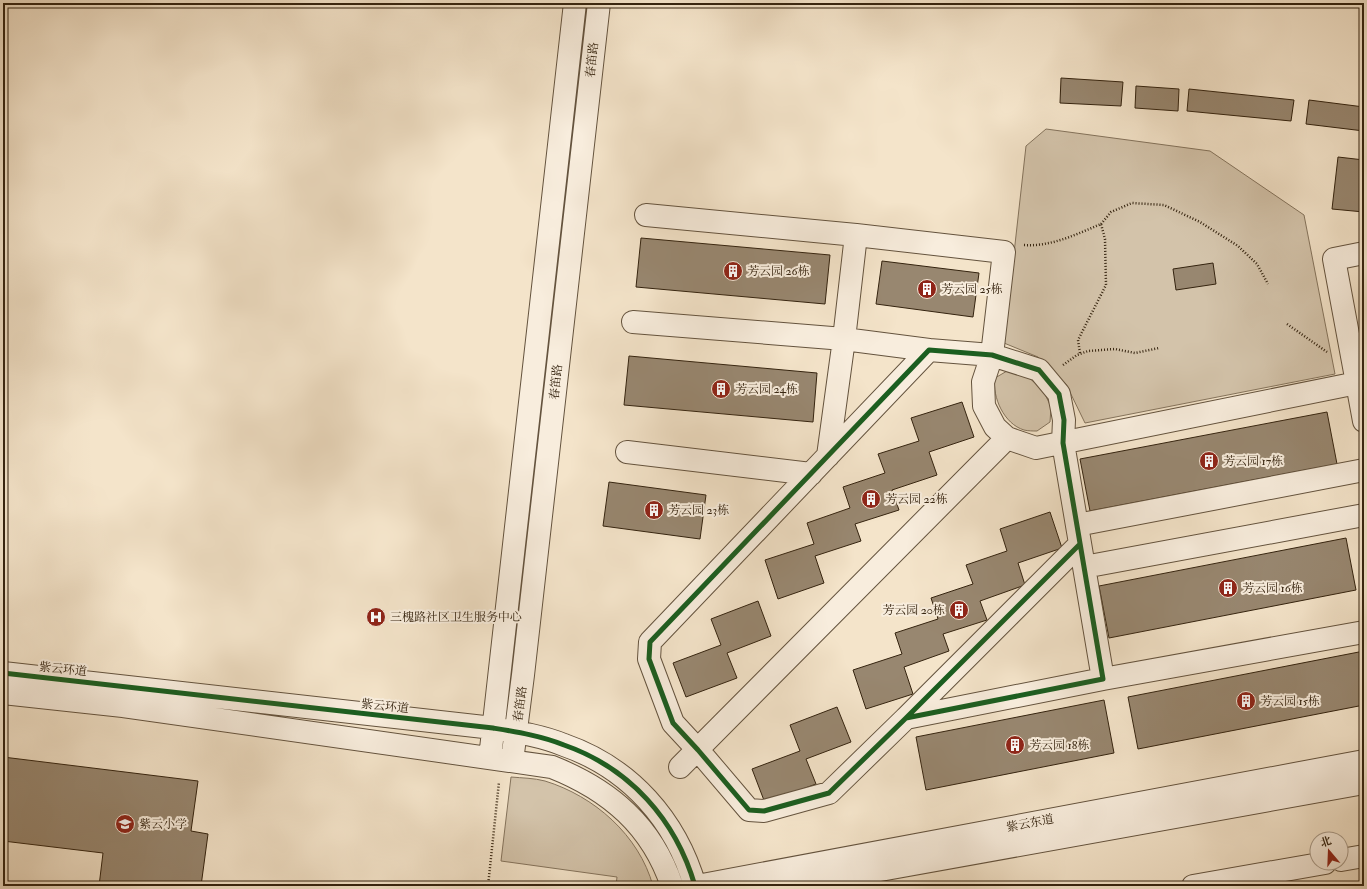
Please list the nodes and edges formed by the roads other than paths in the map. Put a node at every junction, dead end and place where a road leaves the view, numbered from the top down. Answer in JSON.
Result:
{"nodes":[{"id":1,"x":575,"y":3,"type":"edge"},
{"id":2,"x":599,"y":3,"type":"edge"},
{"id":3,"x":646,"y":215,"type":"dead end"},
{"id":4,"x":856,"y":235,"type":"junction"},
{"id":5,"x":1364,"y":253,"type":"edge"},
{"id":6,"x":634,"y":322,"type":"dead end"},
{"id":7,"x":844,"y":339,"type":"junction"},
{"id":8,"x":929,"y":350,"type":"junction"},
{"id":9,"x":992,"y":355,"type":"junction"},
{"id":10,"x":1361,"y":383,"type":"edge"},
{"id":11,"x":1364,"y":421,"type":"edge"},
{"id":12,"x":1007,"y":438,"type":"junction"},
{"id":13,"x":1063,"y":443,"type":"junction"},
{"id":14,"x":627,"y":452,"type":"dead end"},
{"id":15,"x":828,"y":456,"type":"junction"},
{"id":16,"x":1364,"y":470,"type":"edge"},
{"id":17,"x":811,"y":474,"type":"junction"},
{"id":18,"x":1364,"y":515,"type":"edge"},
{"id":19,"x":1078,"y":535,"type":"junction"},
{"id":20,"x":1084,"y":567,"type":"junction"},
{"id":21,"x":1364,"y":632,"type":"edge"},
{"id":22,"x":3,"y":672,"type":"edge"},
{"id":23,"x":1103,"y":679,"type":"junction"},
{"id":24,"x":3,"y":693,"type":"edge"},
{"id":25,"x":906,"y":718,"type":"junction"},
{"id":26,"x":494,"y":728,"type":"junction"},
{"id":27,"x":516,"y":732,"type":"junction"},
{"id":28,"x":698,"y":750,"type":"junction"},
{"id":29,"x":501,"y":759,"type":"junction"},
{"id":30,"x":1364,"y":761,"type":"edge"},
{"id":31,"x":680,"y":767,"type":"dead end"},
{"id":32,"x":1364,"y":783,"type":"edge"},
{"id":33,"x":1364,"y":856,"type":"edge"},
{"id":34,"x":1349,"y":859,"type":"edge"},
{"id":35,"x":1309,"y":866,"type":"edge"},
{"id":36,"x":743,"y":877,"type":"junction"},
{"id":37,"x":672,"y":886,"type":"edge"},
{"id":38,"x":696,"y":886,"type":"edge"},
{"id":39,"x":721,"y":886,"type":"edge"},
{"id":40,"x":791,"y":886,"type":"edge"},
{"id":41,"x":1193,"y":886,"type":"edge"}],
"edges":[{"from":1,"to":26,"type":"street","name":"春笛路"},
{"from":2,"to":27,"type":"street","name":"春笛路"},
{"from":3,"to":4,"type":"street"},
{"from":4,"to":7,"type":"street"},
{"from":4,"to":9,"type":"street"},
{"from":5,"to":10,"type":"street"},
{"from":6,"to":7,"type":"street"},
{"from":7,"to":8,"type":"street"},
{"from":7,"to":15,"type":"street"},
{"from":8,"to":9,"type":"street"},
{"from":8,"to":15,"type":"street"},
{"from":9,"to":12,"type":"street"},
{"from":9,"to":13,"type":"street"},
{"from":10,"to":11,"type":"street"},
{"from":10,"to":13,"type":"street"},
{"from":12,"to":13,"type":"street"},
{"from":12,"to":28,"type":"street"},
{"from":13,"to":19,"type":"street"},
{"from":14,"to":17,"type":"street"},
{"from":15,"to":17,"type":"street"},
{"from":16,"to":19,"type":"street"},
{"from":17,"to":28,"type":"street"},
{"from":18,"to":20,"type":"street"},
{"from":19,"to":20,"type":"street"},
{"from":19,"to":25,"type":"street"},
{"from":20,"to":23,"type":"street"},
{"from":21,"to":23,"type":"street"},
{"from":22,"to":26,"type":"street","name":"紫云环道"},
{"from":23,"to":25,"type":"street"},
{"from":24,"to":29,"type":"street"},
{"from":25,"to":28,"type":"street"},
{"from":26,"to":27,"type":"street","name":"紫云环道"},
{"from":26,"to":29,"type":"street","name":"春笛路"},
{"from":27,"to":29,"type":"street","name":"春笛路"},
{"from":27,"to":38,"type":"street","name":"紫云环道"},
{"from":28,"to":31,"type":"street"},
{"from":29,"to":37,"type":"street"},
{"from":30,"to":36,"type":"street","name":"紫云东道"},
{"from":32,"to":40,"type":"street","name":"紫云东道"},
{"from":33,"to":34,"type":"street"},
{"from":35,"to":41,"type":"street"},
{"from":36,"to":38,"type":"street","name":"紫云东道"},
{"from":36,"to":39,"type":"street"}]}
